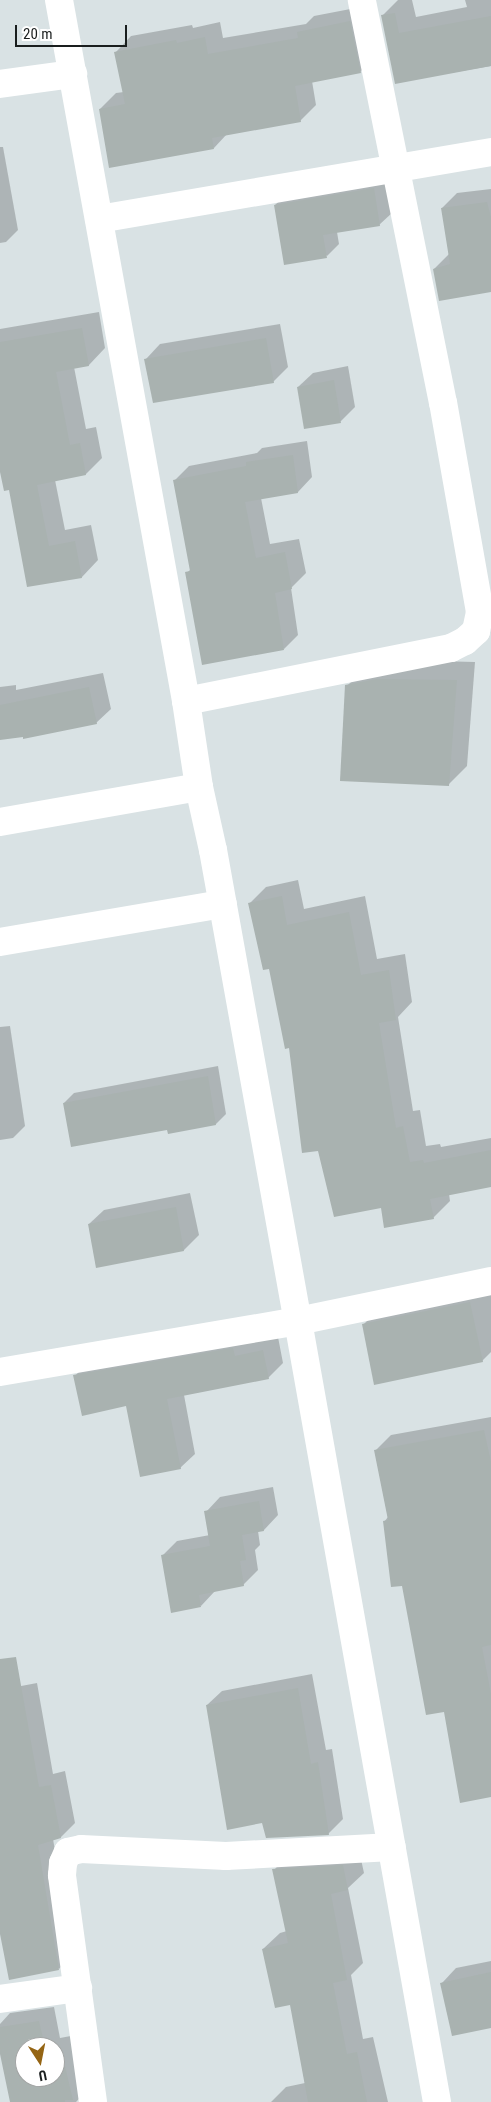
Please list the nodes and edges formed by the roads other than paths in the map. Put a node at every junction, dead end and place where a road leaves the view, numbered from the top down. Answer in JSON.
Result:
{"nodes":[{"id":1,"x":59,"y":0,"type":"edge"},
{"id":2,"x":362,"y":0,"type":"edge"},
{"id":3,"x":73,"y":74,"type":"junction"},
{"id":4,"x":0,"y":84,"type":"edge"},
{"id":5,"x":491,"y":152,"type":"edge"},
{"id":6,"x":395,"y":168,"type":"junction"},
{"id":7,"x":99,"y":219,"type":"junction"},
{"id":8,"x":186,"y":701,"type":"junction"},
{"id":9,"x":199,"y":787,"type":"junction"},
{"id":10,"x":0,"y":822,"type":"edge"},
{"id":11,"x":223,"y":904,"type":"junction"},
{"id":12,"x":0,"y":942,"type":"edge"},
{"id":13,"x":491,"y":1281,"type":"edge"},
{"id":14,"x":298,"y":1321,"type":"junction"},
{"id":15,"x":0,"y":1372,"type":"edge"},
{"id":16,"x":392,"y":1847,"type":"junction"},
{"id":17,"x":78,"y":1988,"type":"junction"},
{"id":18,"x":0,"y":1999,"type":"edge"},
{"id":19,"x":93,"y":2102,"type":"edge"},
{"id":20,"x":437,"y":2102,"type":"edge"}],
"edges":[{"from":1,"to":3,"type":"street"},
{"from":2,"to":6,"type":"street"},
{"from":3,"to":4,"type":"street"},
{"from":3,"to":7,"type":"street"},
{"from":5,"to":6,"type":"street"},
{"from":6,"to":7,"type":"street"},
{"from":6,"to":8,"type":"street"},
{"from":7,"to":8,"type":"street"},
{"from":8,"to":9,"type":"street"},
{"from":9,"to":10,"type":"street"},
{"from":9,"to":11,"type":"street"},
{"from":11,"to":12,"type":"street"},
{"from":11,"to":14,"type":"street"},
{"from":13,"to":14,"type":"street"},
{"from":14,"to":15,"type":"street"},
{"from":14,"to":16,"type":"street"},
{"from":16,"to":17,"type":"street"},
{"from":16,"to":20,"type":"street"},
{"from":17,"to":18,"type":"street"},
{"from":17,"to":19,"type":"street"}]}
